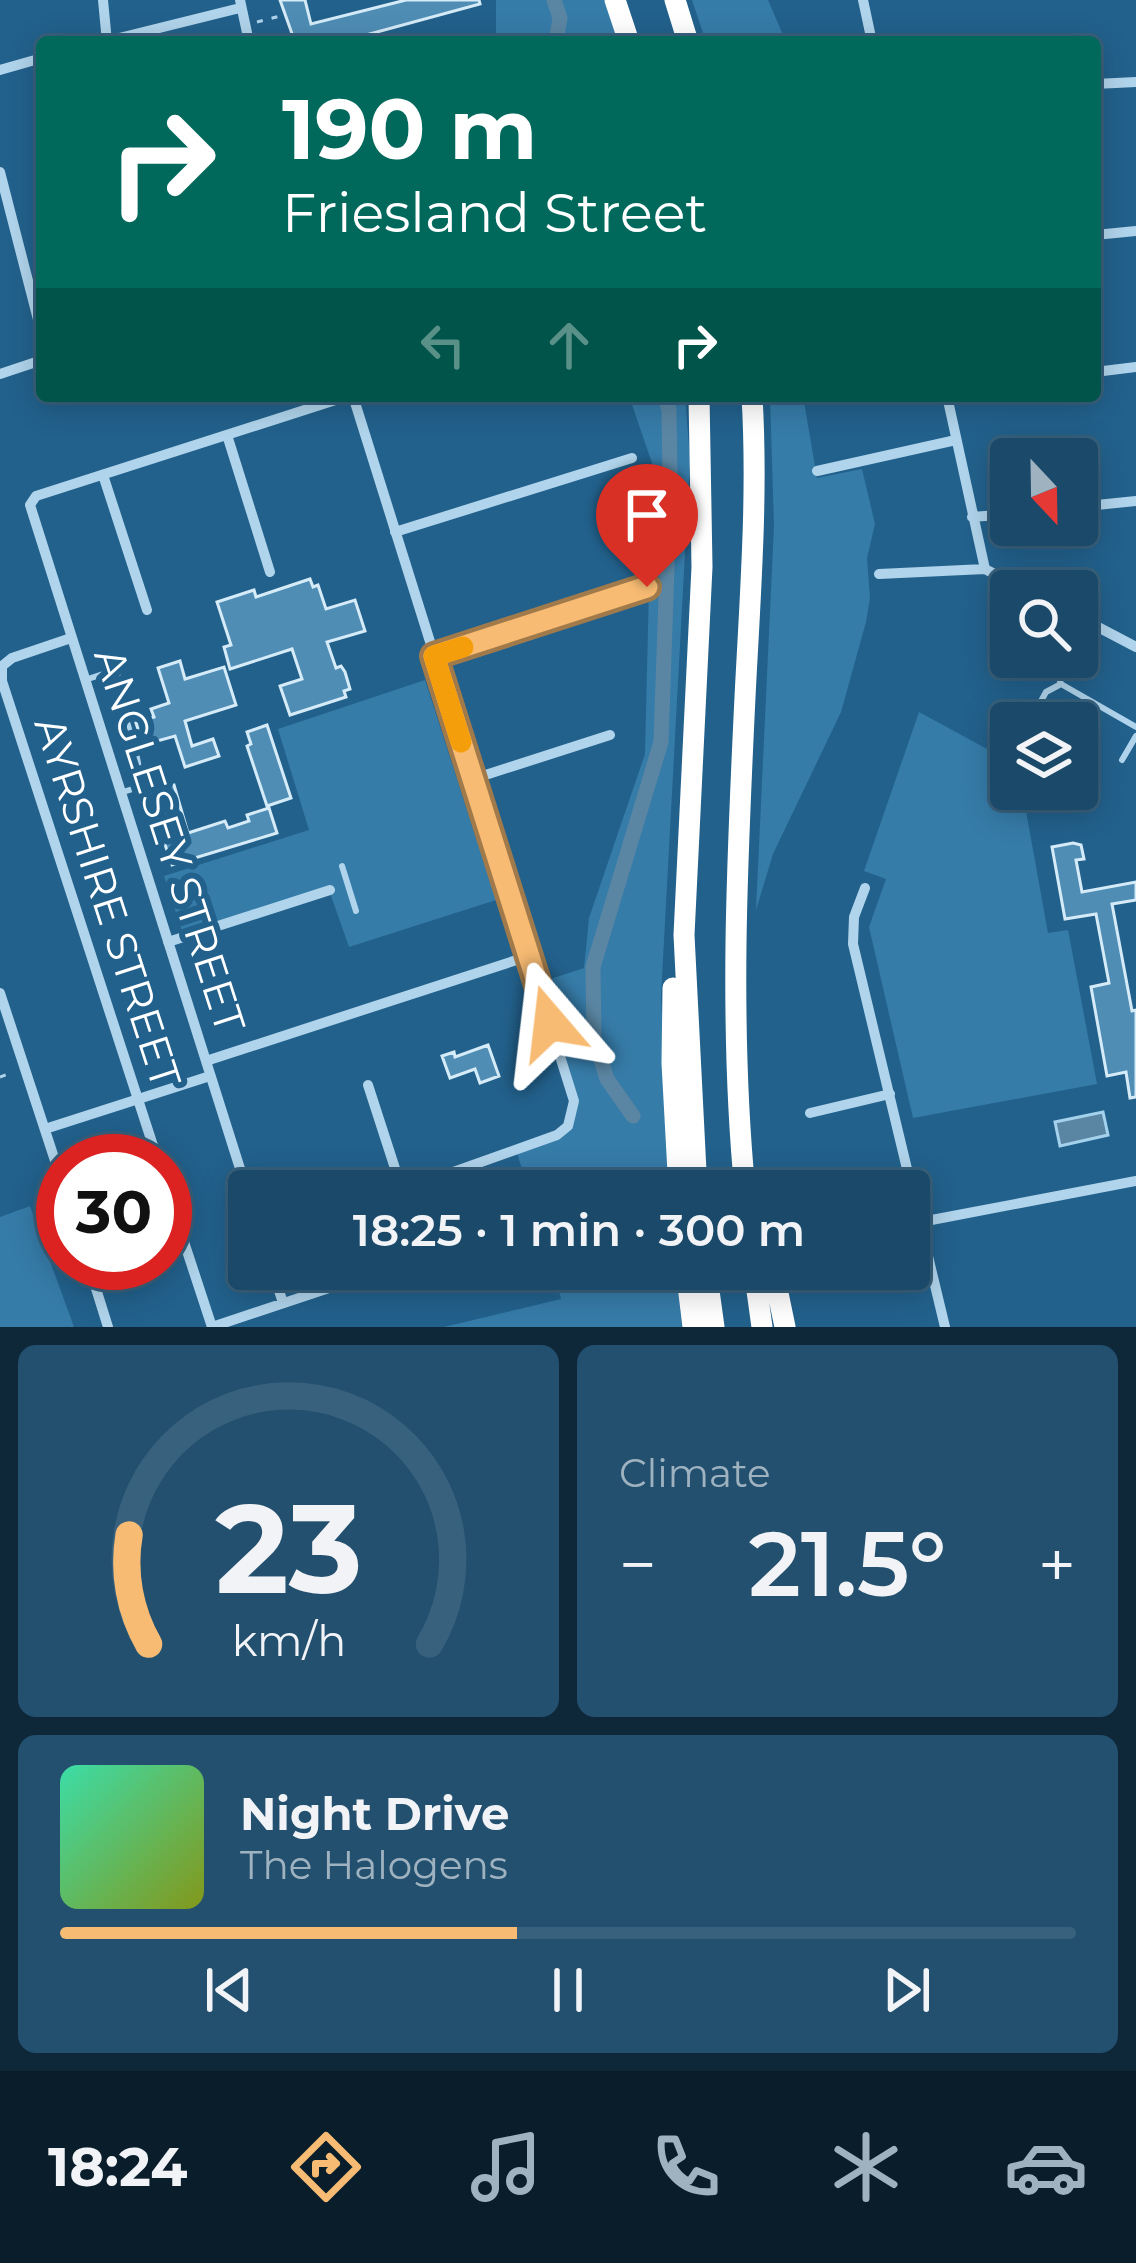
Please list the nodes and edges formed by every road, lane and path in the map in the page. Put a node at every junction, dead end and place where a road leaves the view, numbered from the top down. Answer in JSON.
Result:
{"nodes":[{"id":1,"x":103,"y":0,"type":"edge"},
{"id":2,"x":615,"y":0,"type":"edge"},
{"id":3,"x":675,"y":0,"type":"edge"},
{"id":4,"x":863,"y":0,"type":"edge"},
{"id":5,"x":240,"y":4,"type":"edge"},
{"id":6,"x":284,"y":15,"type":"dead end"},
{"id":7,"x":245,"y":25,"type":"junction"},
{"id":8,"x":106,"y":36,"type":"edge"},
{"id":9,"x":127,"y":36,"type":"edge"},
{"id":10,"x":248,"y":36,"type":"edge"},
{"id":11,"x":626,"y":36,"type":"edge"},
{"id":12,"x":686,"y":36,"type":"edge"},
{"id":13,"x":871,"y":36,"type":"edge"},
{"id":14,"x":36,"y":60,"type":"edge"},
{"id":15,"x":0,"y":70,"type":"edge"},
{"id":16,"x":1136,"y":82,"type":"edge"},
{"id":17,"x":1101,"y":84,"type":"edge"},
{"id":18,"x":0,"y":172,"type":"edge"},
{"id":19,"x":1136,"y":231,"type":"edge"},
{"id":20,"x":1101,"y":234,"type":"edge"},
{"id":21,"x":36,"y":312,"type":"edge"},
{"id":22,"x":36,"y":362,"type":"edge"},
{"id":23,"x":1136,"y":367,"type":"edge"},
{"id":24,"x":1101,"y":371,"type":"edge"},
{"id":25,"x":0,"y":374,"type":"edge"},
{"id":26,"x":332,"y":402,"type":"edge"},
{"id":27,"x":353,"y":402,"type":"edge"},
{"id":28,"x":699,"y":402,"type":"edge"},
{"id":29,"x":752,"y":402,"type":"edge"},
{"id":30,"x":948,"y":402,"type":"edge"},
{"id":31,"x":227,"y":435,"type":"junction"},
{"id":32,"x":956,"y":440,"type":"junction"},
{"id":33,"x":632,"y":458,"type":"dead end"},
{"id":34,"x":817,"y":471,"type":"dead end"},
{"id":35,"x":103,"y":475,"type":"junction"},
{"id":36,"x":1136,"y":502,"type":"edge"},
{"id":37,"x":1098,"y":505,"type":"edge"},
{"id":38,"x":990,"y":516,"type":"edge"},
{"id":39,"x":972,"y":517,"type":"junction"},
{"id":40,"x":395,"y":532,"type":"junction"},
{"id":41,"x":985,"y":569,"type":"junction"},
{"id":42,"x":270,"y":572,"type":"dead end"},
{"id":43,"x":990,"y":572,"type":"edge"},
{"id":44,"x":879,"y":574,"type":"dead end"},
{"id":45,"x":647,"y":587,"type":"dead end"},
{"id":46,"x":147,"y":610,"type":"dead end"},
{"id":47,"x":1098,"y":627,"type":"edge"},
{"id":48,"x":70,"y":638,"type":"junction"},
{"id":49,"x":1136,"y":646,"type":"edge"},
{"id":50,"x":434,"y":656,"type":"junction"},
{"id":51,"x":1059,"y":678,"type":"edge"},
{"id":52,"x":84,"y":680,"type":"junction"},
{"id":53,"x":1061,"y":684,"type":"junction"},
{"id":54,"x":1040,"y":702,"type":"edge"},
{"id":55,"x":1136,"y":731,"type":"edge"},
{"id":56,"x":610,"y":735,"type":"dead end"},
{"id":57,"x":1122,"y":760,"type":"dead end"},
{"id":58,"x":473,"y":779,"type":"junction"},
{"id":59,"x":120,"y":793,"type":"junction"},
{"id":60,"x":342,"y":866,"type":"dead end"},
{"id":61,"x":348,"y":884,"type":"junction"},
{"id":62,"x":865,"y":888,"type":"dead end"},
{"id":63,"x":330,"y":890,"type":"joint"},
{"id":64,"x":356,"y":911,"type":"dead end"},
{"id":65,"x":684,"y":935,"type":"junction"},
{"id":66,"x":168,"y":942,"type":"junction"},
{"id":67,"x":530,"y":956,"type":"junction"},
{"id":68,"x":0,"y":993,"type":"edge"},
{"id":69,"x":206,"y":1061,"type":"junction"},
{"id":70,"x":24,"y":1068,"type":"junction"},
{"id":71,"x":210,"y":1076,"type":"junction"},
{"id":72,"x":0,"y":1077,"type":"edge"},
{"id":73,"x":368,"y":1085,"type":"dead end"},
{"id":74,"x":890,"y":1094,"type":"junction"},
{"id":75,"x":138,"y":1100,"type":"junction"},
{"id":76,"x":810,"y":1113,"type":"dead end"},
{"id":77,"x":45,"y":1129,"type":"junction"},
{"id":78,"x":47,"y":1134,"type":"edge"},
{"id":79,"x":149,"y":1134,"type":"edge"},
{"id":80,"x":741,"y":1142,"type":"junction"},
{"id":81,"x":240,"y":1170,"type":"edge"},
{"id":82,"x":394,"y":1170,"type":"edge"},
{"id":83,"x":460,"y":1170,"type":"edge"},
{"id":84,"x":678,"y":1170,"type":"edge"},
{"id":85,"x":696,"y":1170,"type":"edge"},
{"id":86,"x":744,"y":1170,"type":"edge"},
{"id":87,"x":751,"y":1170,"type":"edge"},
{"id":88,"x":908,"y":1170,"type":"edge"},
{"id":89,"x":1136,"y":1181,"type":"edge"},
{"id":90,"x":930,"y":1220,"type":"edge"},
{"id":91,"x":930,"y":1261,"type":"edge"},
{"id":92,"x":192,"y":1266,"type":"edge"},
{"id":93,"x":96,"y":1290,"type":"edge"},
{"id":94,"x":279,"y":1290,"type":"edge"},
{"id":95,"x":322,"y":1290,"type":"edge"},
{"id":96,"x":689,"y":1290,"type":"edge"},
{"id":97,"x":709,"y":1290,"type":"edge"},
{"id":98,"x":757,"y":1290,"type":"edge"},
{"id":99,"x":777,"y":1290,"type":"edge"},
{"id":100,"x":283,"y":1303,"type":"junction"},
{"id":101,"x":108,"y":1327,"type":"edge"},
{"id":102,"x":212,"y":1327,"type":"edge"},
{"id":103,"x":693,"y":1327,"type":"edge"},
{"id":104,"x":714,"y":1327,"type":"edge"},
{"id":105,"x":762,"y":1327,"type":"edge"},
{"id":106,"x":785,"y":1327,"type":"edge"},
{"id":107,"x":945,"y":1327,"type":"edge"}],
"edges":[{"from":1,"to":8,"type":"street"},
{"from":2,"to":11,"type":"highway"},
{"from":3,"to":12,"type":"highway"},
{"from":4,"to":13,"type":"street"},
{"from":5,"to":7,"type":"street"},
{"from":5,"to":9,"type":"street"},
{"from":6,"to":7,"type":"path"},
{"from":7,"to":10,"type":"street"},
{"from":14,"to":15,"type":"street"},
{"from":16,"to":17,"type":"street"},
{"from":18,"to":21,"type":"street"},
{"from":19,"to":20,"type":"street"},
{"from":22,"to":25,"type":"street"},
{"from":23,"to":24,"type":"street"},
{"from":26,"to":31,"type":"street"},
{"from":27,"to":40,"type":"street"},
{"from":28,"to":65,"type":"highway"},
{"from":29,"to":80,"type":"highway"},
{"from":30,"to":32,"type":"street"},
{"from":31,"to":35,"type":"street"},
{"from":31,"to":42,"type":"street"},
{"from":32,"to":34,"type":"street"},
{"from":32,"to":39,"type":"street"},
{"from":33,"to":40,"type":"street"},
{"from":35,"to":46,"type":"street"},
{"from":35,"to":48,"type":"street","name":"ANGLESEY STREET"},
{"from":36,"to":37,"type":"street"},
{"from":38,"to":39,"type":"street"},
{"from":39,"to":41,"type":"street"},
{"from":40,"to":50,"type":"street"},
{"from":41,"to":43,"type":"street"},
{"from":41,"to":44,"type":"street"},
{"from":45,"to":50,"type":"street"},
{"from":47,"to":49,"type":"street"},
{"from":48,"to":52,"type":"street","name":"ANGLESEY STREET"},
{"from":48,"to":75,"type":"street","name":"AYRSHIRE STREET"},
{"from":50,"to":58,"type":"street"},
{"from":51,"to":53,"type":"lane"},
{"from":52,"to":59,"type":"street","name":"ANGLESEY STREET"},
{"from":52,"to":59,"type":"lane"},
{"from":53,"to":54,"type":"lane"},
{"from":53,"to":55,"type":"lane"},
{"from":55,"to":57,"type":"lane"},
{"from":56,"to":58,"type":"street"},
{"from":58,"to":67,"type":"street"},
{"from":59,"to":66,"type":"street","name":"ANGLESEY STREET"},
{"from":60,"to":61,"type":"lane"},
{"from":61,"to":63,"type":"lane"},
{"from":61,"to":64,"type":"lane"},
{"from":62,"to":74,"type":"street"},
{"from":63,"to":66,"type":"street"},
{"from":65,"to":84,"type":"highway"},
{"from":65,"to":85,"type":"highway"},
{"from":66,"to":69,"type":"street","name":"ANGLESEY STREET"},
{"from":67,"to":69,"type":"street"},
{"from":67,"to":83,"type":"street"},
{"from":68,"to":70,"type":"street"},
{"from":69,"to":71,"type":"street","name":"ANGLESEY STREET"},
{"from":70,"to":72,"type":"path"},
{"from":70,"to":77,"type":"street"},
{"from":71,"to":75,"type":"street"},
{"from":71,"to":81,"type":"street","name":"ANGLESEY STREET"},
{"from":73,"to":82,"type":"street"},
{"from":74,"to":76,"type":"street"},
{"from":74,"to":88,"type":"street"},
{"from":75,"to":77,"type":"street"},
{"from":75,"to":79,"type":"street","name":"AYRSHIRE STREET"},
{"from":77,"to":78,"type":"street"},
{"from":80,"to":86,"type":"highway"},
{"from":80,"to":87,"type":"highway"},
{"from":89,"to":90,"type":"street"},
{"from":91,"to":107,"type":"street"},
{"from":92,"to":102,"type":"street"},
{"from":93,"to":101,"type":"street"},
{"from":94,"to":100,"type":"street"},
{"from":95,"to":100,"type":"street"},
{"from":96,"to":103,"type":"highway"},
{"from":97,"to":104,"type":"highway"},
{"from":98,"to":105,"type":"highway"},
{"from":99,"to":106,"type":"highway"},
{"from":100,"to":102,"type":"street"}]}
